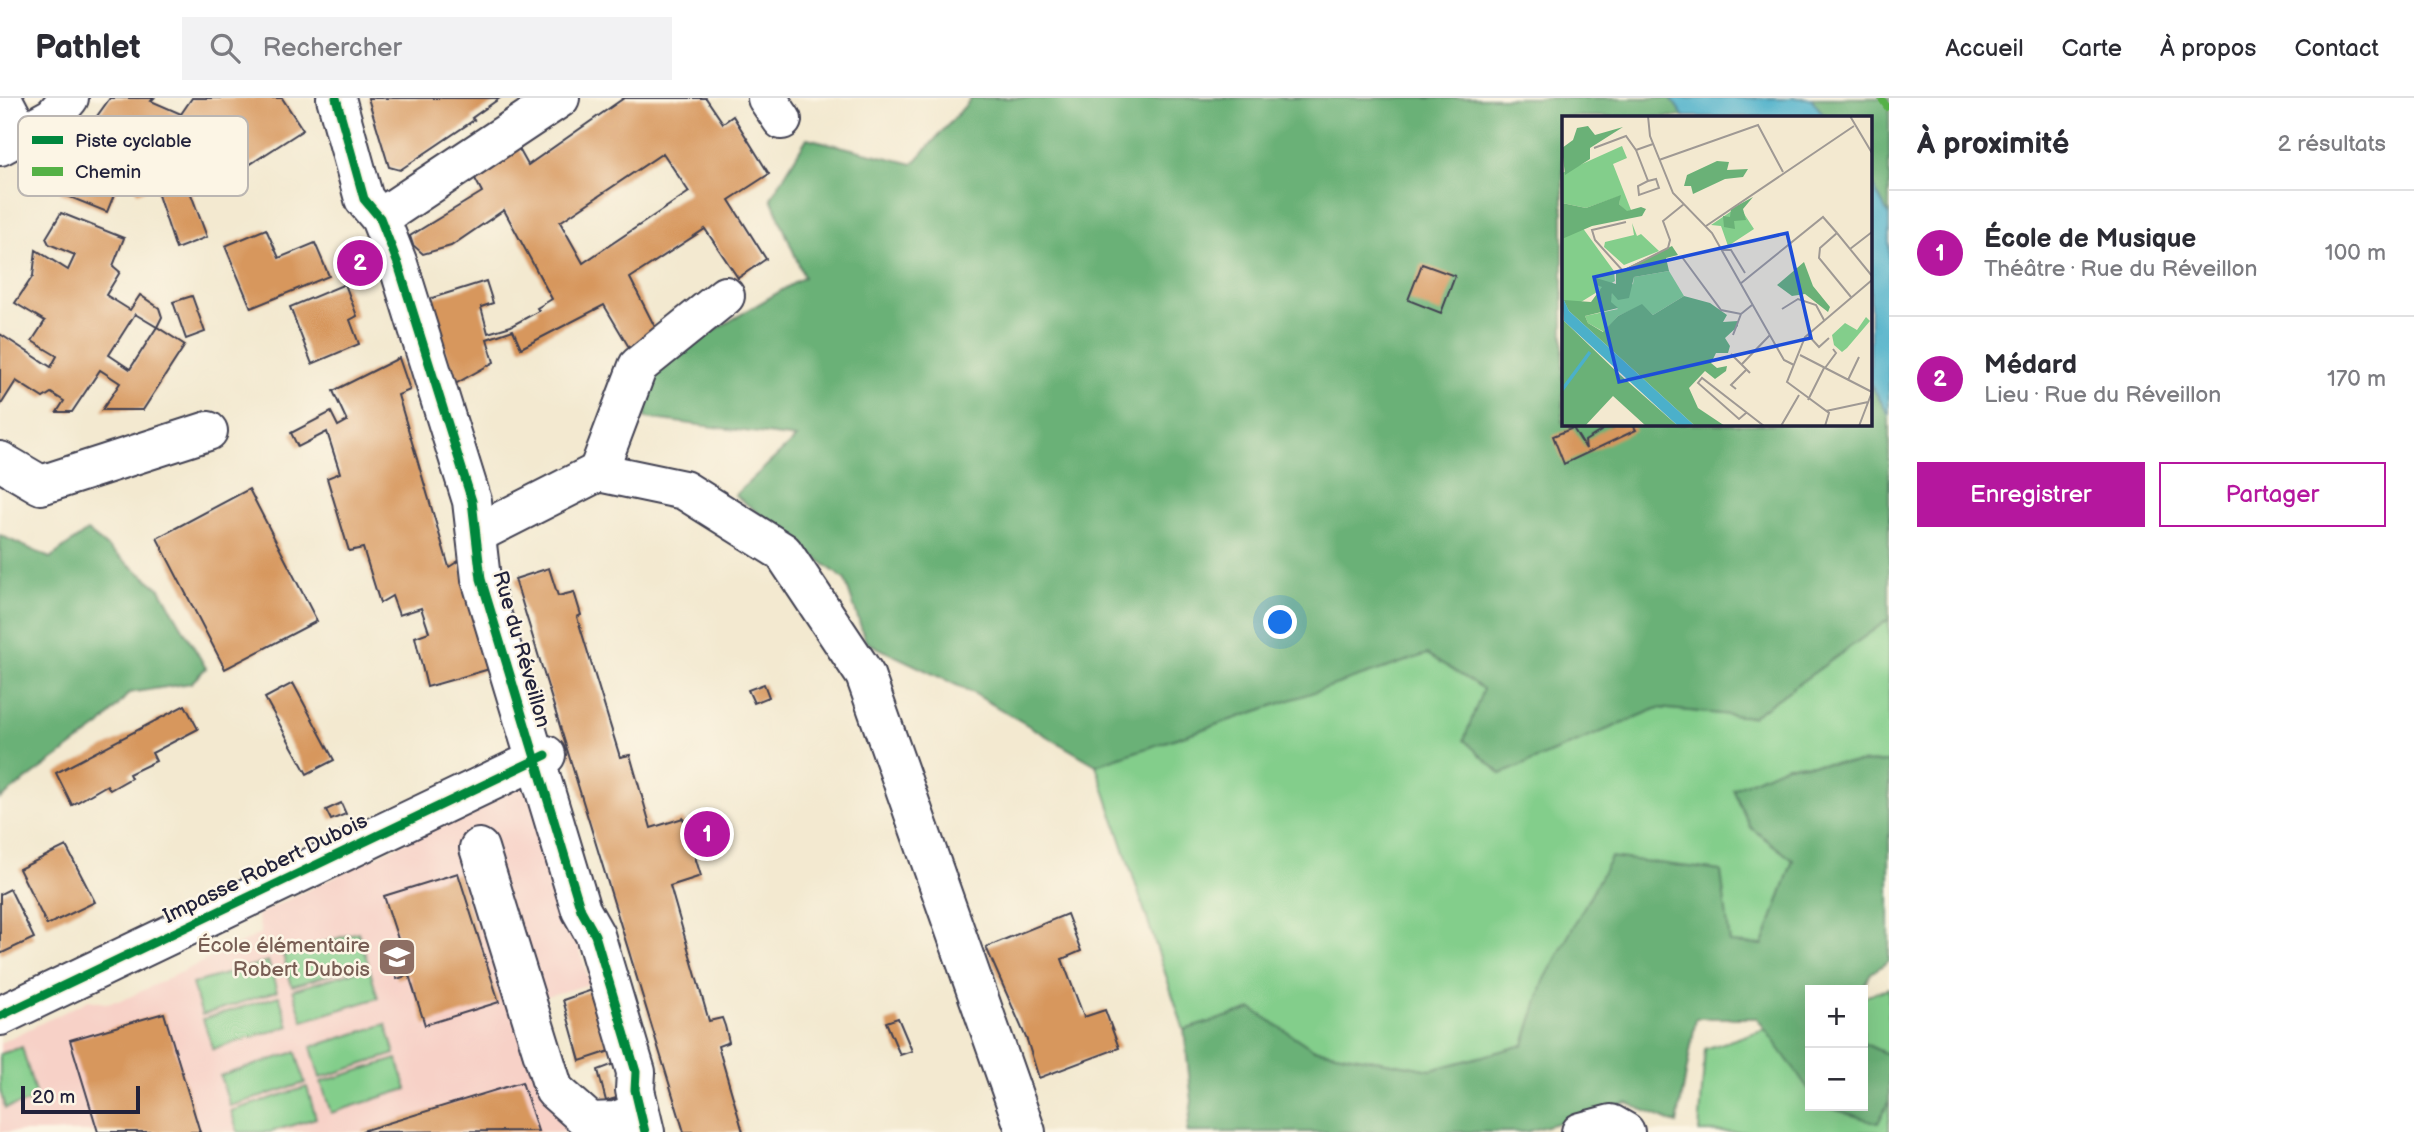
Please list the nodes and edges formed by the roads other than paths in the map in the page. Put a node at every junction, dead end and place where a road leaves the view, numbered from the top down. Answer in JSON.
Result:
{"nodes":[{"id":1,"x":2,"y":98,"type":"edge"},
{"id":2,"x":69,"y":98,"type":"edge"},
{"id":3,"x":336,"y":98,"type":"edge"},
{"id":4,"x":560,"y":98,"type":"edge"},
{"id":5,"x":54,"y":116,"type":"edge"},
{"id":6,"x":10,"y":140,"type":"edge"},
{"id":7,"x":380,"y":218,"type":"junction"},
{"id":8,"x":724,"y":296,"type":"dead end"},
{"id":9,"x":208,"y":431,"type":"dead end"},
{"id":10,"x":0,"y":461,"type":"edge"},
{"id":11,"x":598,"y":472,"type":"junction"},
{"id":12,"x":476,"y":534,"type":"junction"},
{"id":13,"x":541,"y":756,"type":"junction"},
{"id":14,"x":479,"y":848,"type":"dead end"},
{"id":15,"x":0,"y":1016,"type":"edge"},
{"id":16,"x":642,"y":1122,"type":"edge"},
{"id":17,"x":1026,"y":1132,"type":"edge"},
{"id":18,"x":1581,"y":1132,"type":"edge"},
{"id":19,"x":1625,"y":1132,"type":"edge"}],
"edges":[{"from":1,"to":6,"type":"street"},
{"from":2,"to":5,"type":"street"},
{"from":3,"to":7,"type":"street","name":"Rue du Réveillon"},
{"from":4,"to":7,"type":"street"},
{"from":7,"to":12,"type":"street","name":"Rue du Réveillon"},
{"from":8,"to":11,"type":"street"},
{"from":9,"to":10,"type":"street"},
{"from":11,"to":12,"type":"street"},
{"from":11,"to":17,"type":"street"},
{"from":12,"to":13,"type":"street","name":"Rue du Réveillon"},
{"from":13,"to":15,"type":"street","name":"Impasse Robert Dubois"},
{"from":13,"to":16,"type":"street","name":"Rue du Réveillon"},
{"from":14,"to":16,"type":"street"},
{"from":18,"to":19,"type":"street"}]}
